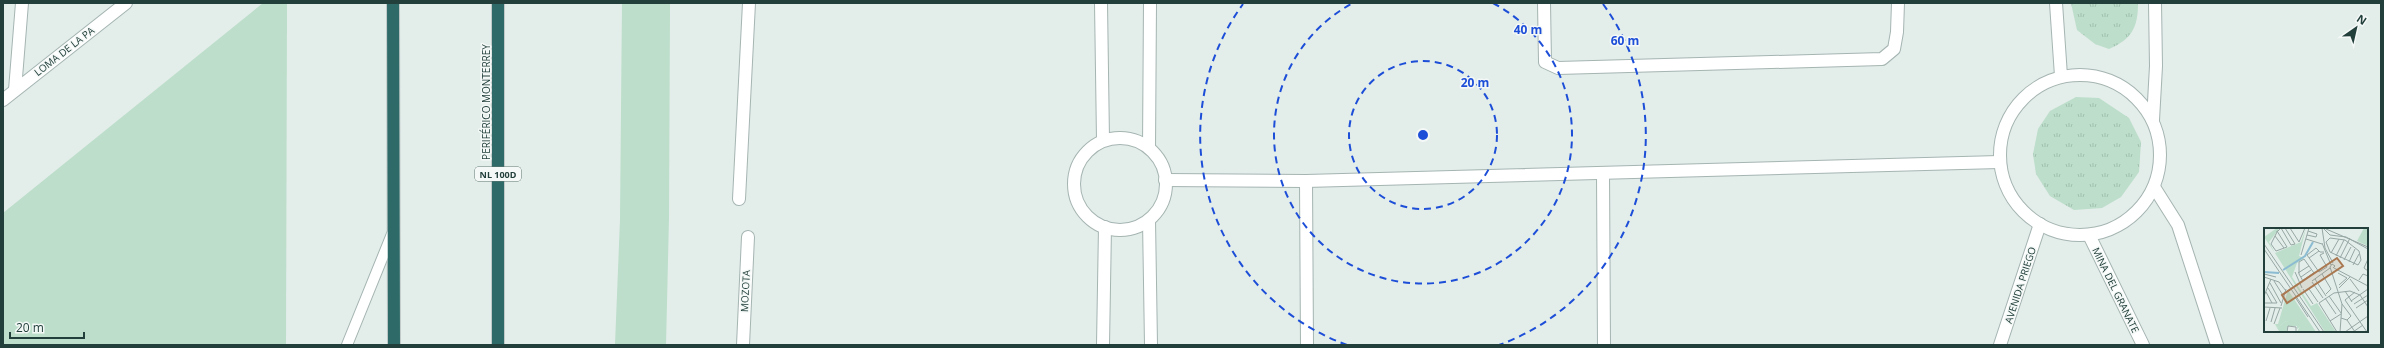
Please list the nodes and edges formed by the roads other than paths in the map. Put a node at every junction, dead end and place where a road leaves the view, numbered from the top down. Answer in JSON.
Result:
{"nodes":[{"id":1,"x":22,"y":3,"type":"edge"},
{"id":2,"x":126,"y":3,"type":"edge"},
{"id":3,"x":393,"y":3,"type":"edge"},
{"id":4,"x":498,"y":3,"type":"edge"},
{"id":5,"x":749,"y":3,"type":"edge"},
{"id":6,"x":1101,"y":3,"type":"edge"},
{"id":7,"x":1150,"y":3,"type":"edge"},
{"id":8,"x":1544,"y":3,"type":"edge"},
{"id":9,"x":1898,"y":3,"type":"edge"},
{"id":10,"x":2056,"y":3,"type":"edge"},
{"id":11,"x":2155,"y":3,"type":"edge"},
{"id":12,"x":2061,"y":76,"type":"junction"},
{"id":13,"x":15,"y":90,"type":"junction"},
{"id":14,"x":3,"y":100,"type":"edge"},
{"id":15,"x":2153,"y":120,"type":"junction"},
{"id":16,"x":1103,"y":140,"type":"junction"},
{"id":17,"x":1149,"y":148,"type":"junction"},
{"id":18,"x":1999,"y":162,"type":"junction"},
{"id":19,"x":1603,"y":173,"type":"junction"},
{"id":20,"x":1165,"y":180,"type":"junction"},
{"id":21,"x":1306,"y":181,"type":"junction"},
{"id":22,"x":2154,"y":186,"type":"junction"},
{"id":23,"x":738,"y":199,"type":"dead end"},
{"id":24,"x":1149,"y":220,"type":"junction"},
{"id":25,"x":2040,"y":224,"type":"junction"},
{"id":26,"x":1105,"y":227,"type":"junction"},
{"id":27,"x":394,"y":231,"type":"junction"},
{"id":28,"x":2089,"y":235,"type":"junction"},
{"id":29,"x":748,"y":237,"type":"dead end"},
{"id":30,"x":347,"y":345,"type":"edge"},
{"id":31,"x":394,"y":345,"type":"edge"},
{"id":32,"x":498,"y":345,"type":"edge"},
{"id":33,"x":742,"y":345,"type":"edge"},
{"id":34,"x":1103,"y":345,"type":"edge"},
{"id":35,"x":1151,"y":345,"type":"edge"},
{"id":36,"x":1307,"y":345,"type":"edge"},
{"id":37,"x":1604,"y":345,"type":"edge"},
{"id":38,"x":2000,"y":345,"type":"edge"},
{"id":39,"x":2142,"y":345,"type":"edge"},
{"id":40,"x":2218,"y":345,"type":"edge"}],
"edges":[{"from":1,"to":13,"type":"street"},
{"from":2,"to":13,"type":"street","name":"LOMA DE LA PA"},
{"from":3,"to":27,"type":"highway"},
{"from":4,"to":32,"type":"highway","name":"PERIFÉRICO MONTERREY","number":"NL 100D"},
{"from":5,"to":23,"type":"street"},
{"from":6,"to":16,"type":"street"},
{"from":7,"to":17,"type":"street"},
{"from":8,"to":9,"type":"street"},
{"from":10,"to":12,"type":"street"},
{"from":11,"to":15,"type":"street"},
{"from":12,"to":15,"type":"street"},
{"from":12,"to":18,"type":"street"},
{"from":13,"to":14,"type":"street","name":"LOMA DE LA PA"},
{"from":15,"to":22,"type":"street"},
{"from":16,"to":17,"type":"street"},
{"from":16,"to":26,"type":"street"},
{"from":17,"to":20,"type":"street"},
{"from":18,"to":19,"type":"street"},
{"from":18,"to":25,"type":"street"},
{"from":19,"to":21,"type":"street"},
{"from":19,"to":37,"type":"street"},
{"from":20,"to":21,"type":"street"},
{"from":20,"to":24,"type":"street"},
{"from":21,"to":36,"type":"street"},
{"from":22,"to":28,"type":"street"},
{"from":22,"to":40,"type":"street"},
{"from":24,"to":26,"type":"street"},
{"from":24,"to":35,"type":"street"},
{"from":25,"to":28,"type":"street"},
{"from":25,"to":38,"type":"street","name":"AVENIDA PRIEGO"},
{"from":26,"to":34,"type":"street"},
{"from":27,"to":30,"type":"lane"},
{"from":27,"to":31,"type":"highway"},
{"from":28,"to":39,"type":"street","name":"MINA DEL GRANATE"},
{"from":29,"to":33,"type":"street","name":"MOZOTA"}]}
